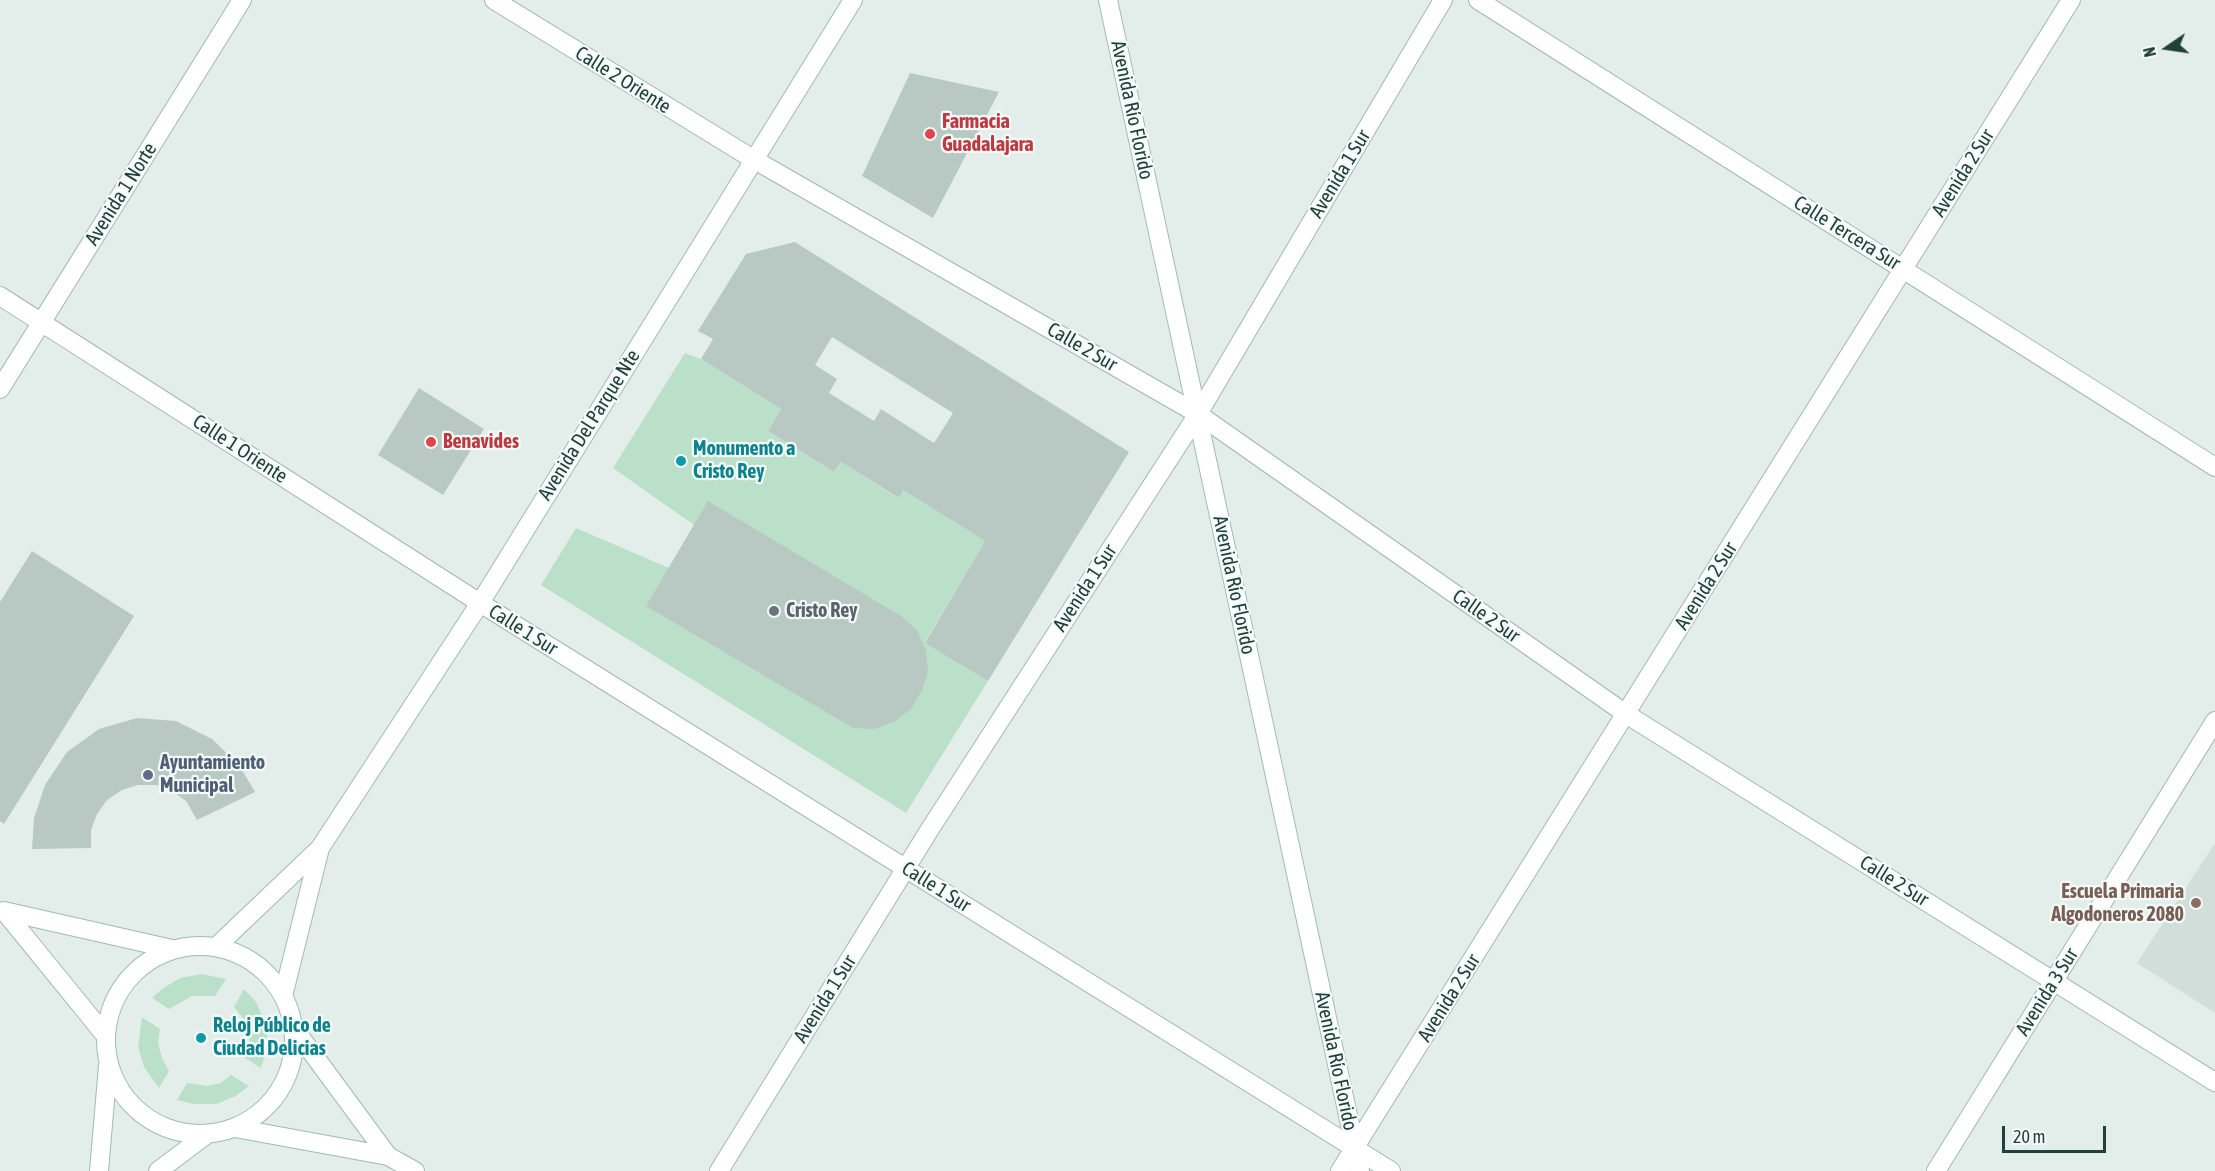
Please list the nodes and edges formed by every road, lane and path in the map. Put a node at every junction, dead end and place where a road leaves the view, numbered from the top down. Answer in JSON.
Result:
{"nodes":[{"id":1,"x":242,"y":0,"type":"edge"},
{"id":2,"x":494,"y":0,"type":"edge"},
{"id":3,"x":854,"y":0,"type":"edge"},
{"id":4,"x":1108,"y":0,"type":"edge"},
{"id":5,"x":1443,"y":0,"type":"edge"},
{"id":6,"x":1478,"y":0,"type":"edge"},
{"id":7,"x":2071,"y":0,"type":"edge"},
{"id":8,"x":753,"y":159,"type":"junction"},
{"id":9,"x":1903,"y":268,"type":"junction"},
{"id":10,"x":0,"y":296,"type":"edge"},
{"id":11,"x":42,"y":321,"type":"junction"},
{"id":12,"x":0,"y":388,"type":"edge"},
{"id":13,"x":1198,"y":414,"type":"junction"},
{"id":14,"x":2215,"y":467,"type":"edge"},
{"id":15,"x":480,"y":603,"type":"junction"},
{"id":16,"x":1626,"y":714,"type":"junction"},
{"id":17,"x":2215,"y":721,"type":"edge"},
{"id":18,"x":320,"y":848,"type":"junction"},
{"id":19,"x":906,"y":868,"type":"junction"},
{"id":20,"x":2,"y":909,"type":"edge"},
{"id":21,"x":216,"y":946,"type":"junction"},
{"id":22,"x":172,"y":949,"type":"junction"},
{"id":23,"x":2054,"y":981,"type":"junction"},
{"id":24,"x":283,"y":996,"type":"junction"},
{"id":25,"x":293,"y":1027,"type":"junction"},
{"id":26,"x":105,"y":1035,"type":"junction"},
{"id":27,"x":109,"y":1065,"type":"junction"},
{"id":28,"x":2215,"y":1082,"type":"edge"},
{"id":29,"x":235,"y":1128,"type":"junction"},
{"id":30,"x":206,"y":1135,"type":"junction"},
{"id":31,"x":1355,"y":1148,"type":"junction"},
{"id":32,"x":388,"y":1156,"type":"junction"},
{"id":33,"x":99,"y":1171,"type":"edge"},
{"id":34,"x":158,"y":1171,"type":"edge"},
{"id":35,"x":415,"y":1171,"type":"edge"},
{"id":36,"x":719,"y":1171,"type":"edge"},
{"id":37,"x":1340,"y":1171,"type":"edge"},
{"id":38,"x":1360,"y":1171,"type":"edge"},
{"id":39,"x":1391,"y":1171,"type":"edge"},
{"id":40,"x":1936,"y":1171,"type":"edge"}],
"edges":[{"from":1,"to":11,"type":"street","name":"Avenida 1 Norte"},
{"from":2,"to":8,"type":"street","name":"Calle 2 Oriente"},
{"from":3,"to":8,"type":"street","name":"Avenida Del Parque Nte"},
{"from":4,"to":13,"type":"street","name":"Avenida Río Florido"},
{"from":5,"to":13,"type":"street","name":"Avenida 1 Sur"},
{"from":6,"to":9,"type":"street","name":"Calle Tercera Sur"},
{"from":7,"to":9,"type":"street","name":"Avenida 2 Sur"},
{"from":8,"to":13,"type":"street","name":"Calle 2 Sur"},
{"from":8,"to":15,"type":"street","name":"Avenida Del Parque Nte"},
{"from":9,"to":14,"type":"street","name":"Calle Tercera Sur"},
{"from":9,"to":16,"type":"street","name":"Avenida 2 Sur"},
{"from":10,"to":11,"type":"street","name":"Calle 1 Oriente"},
{"from":11,"to":12,"type":"street","name":"Avenida 1 Norte"},
{"from":11,"to":15,"type":"street","name":"Calle 1 Oriente"},
{"from":13,"to":16,"type":"street","name":"Calle 2 Sur"},
{"from":13,"to":19,"type":"street","name":"Avenida 1 Sur"},
{"from":13,"to":31,"type":"street","name":"Avenida Río Florido"},
{"from":15,"to":18,"type":"street","name":"Avenida Del Parque Nte"},
{"from":15,"to":19,"type":"street","name":"Calle 1 Sur"},
{"from":16,"to":23,"type":"street","name":"Calle 2 Sur"},
{"from":16,"to":31,"type":"street","name":"Avenida 2 Sur"},
{"from":17,"to":23,"type":"street","name":"Avenida 3 Sur"},
{"from":18,"to":21,"type":"street"},
{"from":18,"to":24,"type":"street"},
{"from":19,"to":31,"type":"street","name":"Calle 1 Sur"},
{"from":19,"to":36,"type":"street","name":"Avenida 1 Sur"},
{"from":20,"to":22,"type":"street"},
{"from":20,"to":26,"type":"street"},
{"from":21,"to":22,"type":"street"},
{"from":21,"to":24,"type":"street"},
{"from":22,"to":26,"type":"street"},
{"from":23,"to":28,"type":"street","name":"Calle 2 Sur"},
{"from":23,"to":40,"type":"street","name":"Avenida 3 Sur"},
{"from":24,"to":25,"type":"street"},
{"from":25,"to":29,"type":"street"},
{"from":25,"to":32,"type":"street"},
{"from":26,"to":27,"type":"street"},
{"from":27,"to":30,"type":"street"},
{"from":27,"to":33,"type":"street"},
{"from":29,"to":30,"type":"street"},
{"from":29,"to":32,"type":"street"},
{"from":30,"to":34,"type":"street"},
{"from":31,"to":37,"type":"street","name":"Avenida 2 Sur"},
{"from":31,"to":38,"type":"street","name":"Avenida Río Florido"},
{"from":31,"to":39,"type":"street","name":"Calle 1 Sur"},
{"from":32,"to":35,"type":"street"}]}
